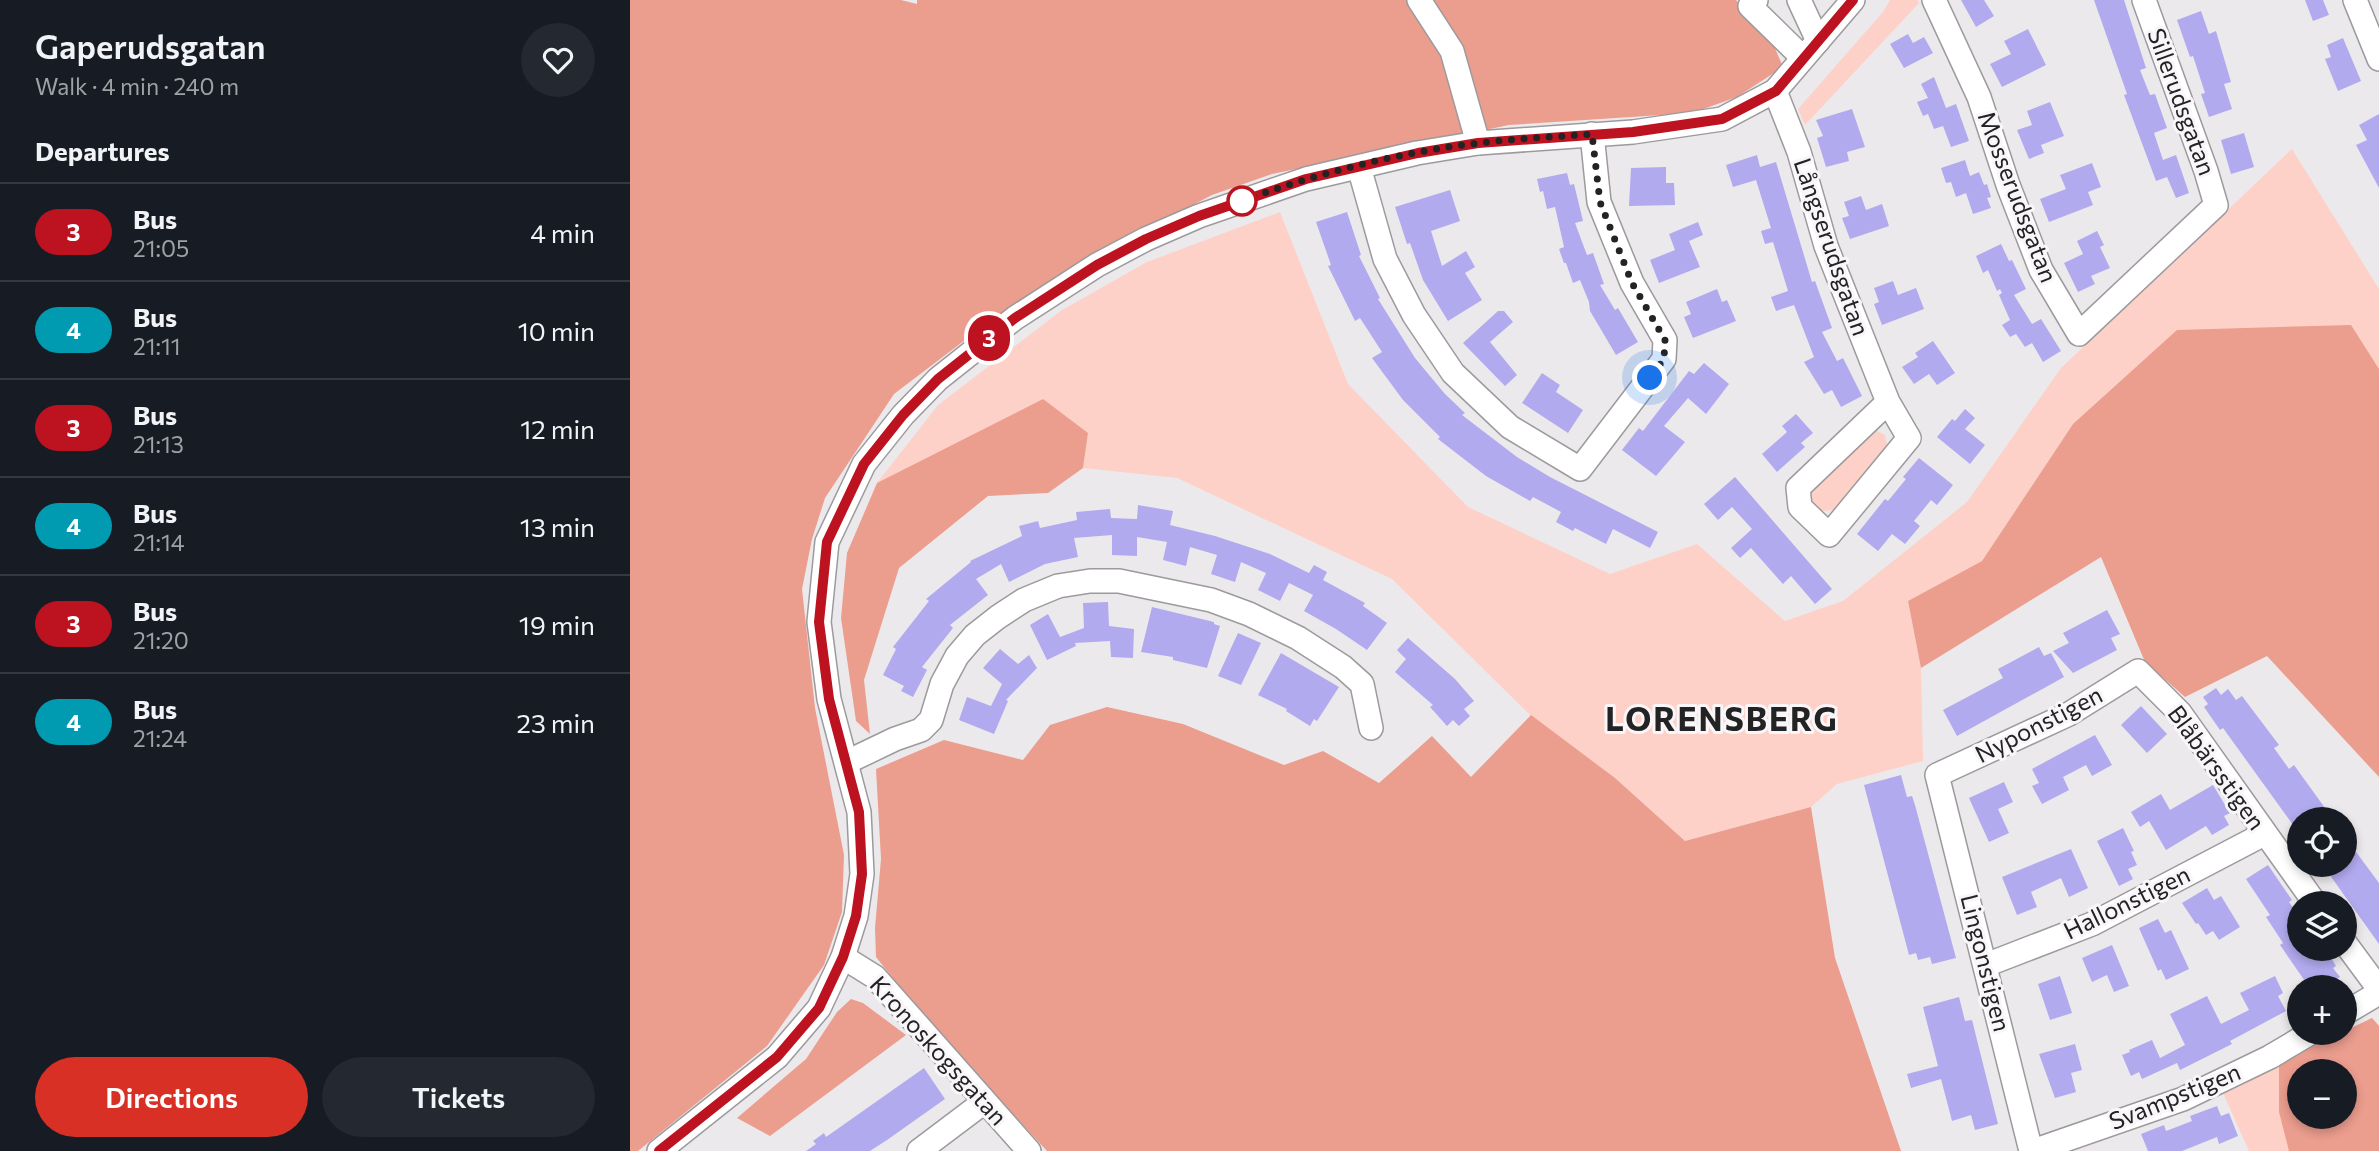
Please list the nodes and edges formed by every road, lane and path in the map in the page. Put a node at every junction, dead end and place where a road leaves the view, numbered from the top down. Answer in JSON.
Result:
{"nodes":[{"id":1,"x":1419,"y":0,"type":"edge"},
{"id":2,"x":1756,"y":0,"type":"edge"},
{"id":3,"x":1799,"y":0,"type":"edge"},
{"id":4,"x":1853,"y":0,"type":"edge"},
{"id":5,"x":1934,"y":0,"type":"edge"},
{"id":6,"x":2144,"y":0,"type":"edge"},
{"id":7,"x":2355,"y":0,"type":"edge"},
{"id":8,"x":1818,"y":40,"type":"junction"},
{"id":9,"x":1803,"y":58,"type":"junction"},
{"id":10,"x":2379,"y":59,"type":"edge"},
{"id":11,"x":1776,"y":91,"type":"junction"},
{"id":12,"x":1592,"y":134,"type":"junction"},
{"id":13,"x":1478,"y":143,"type":"junction"},
{"id":14,"x":1359,"y":167,"type":"junction"},
{"id":15,"x":2216,"y":205,"type":"joint"},
{"id":16,"x":1888,"y":402,"type":"junction"},
{"id":17,"x":2138,"y":671,"type":"joint"},
{"id":18,"x":1371,"y":728,"type":"dead end"},
{"id":19,"x":847,"y":762,"type":"junction"},
{"id":20,"x":1937,"y":775,"type":"joint"},
{"id":21,"x":2264,"y":834,"type":"junction"},
{"id":22,"x":2306,"y":891,"type":"edge"},
{"id":23,"x":843,"y":957,"type":"junction"},
{"id":24,"x":2357,"y":960,"type":"edge"},
{"id":25,"x":1986,"y":965,"type":"junction"},
{"id":26,"x":2379,"y":991,"type":"edge"},
{"id":27,"x":2357,"y":1005,"type":"edge"},
{"id":28,"x":2290,"y":1045,"type":"edge"},
{"id":29,"x":984,"y":1102,"type":"junction"},
{"id":30,"x":659,"y":1151,"type":"edge"},
{"id":31,"x":919,"y":1151,"type":"edge"},
{"id":32,"x":1029,"y":1151,"type":"edge"},
{"id":33,"x":2032,"y":1151,"type":"edge"}],
"edges":[{"from":1,"to":13,"type":"street"},
{"from":2,"to":9,"type":"street"},
{"from":3,"to":8,"type":"street"},
{"from":4,"to":8,"type":"street"},
{"from":5,"to":15,"type":"street","name":"Mosserudsgatan"},
{"from":6,"to":15,"type":"street","name":"Sillerudsgatan"},
{"from":7,"to":10,"type":"street"},
{"from":8,"to":9,"type":"street"},
{"from":9,"to":11,"type":"street"},
{"from":11,"to":12,"type":"street"},
{"from":11,"to":16,"type":"street","name":"Långserudsgatan"},
{"from":12,"to":13,"type":"street"},
{"from":12,"to":14,"type":"street"},
{"from":13,"to":14,"type":"street"},
{"from":14,"to":19,"type":"street"},
{"from":16,"to":16,"type":"street","name":"Långserudsgatan"},
{"from":17,"to":20,"type":"street","name":"Nyponstigen"},
{"from":17,"to":21,"type":"street","name":"Blåbärsstigen"},
{"from":18,"to":19,"type":"street"},
{"from":19,"to":23,"type":"street"},
{"from":20,"to":25,"type":"street","name":"Lingonstigen"},
{"from":21,"to":22,"type":"street","name":"Blåbärsstigen"},
{"from":21,"to":25,"type":"street","name":"Hallonstigen"},
{"from":23,"to":29,"type":"street","name":"Kronoskogsgatan"},
{"from":23,"to":30,"type":"street"},
{"from":24,"to":26,"type":"street"},
{"from":25,"to":33,"type":"street","name":"Lingonstigen"},
{"from":26,"to":27,"type":"street"},
{"from":28,"to":33,"type":"street","name":"Svampstigen"},
{"from":29,"to":31,"type":"street"},
{"from":29,"to":32,"type":"street","name":"Kronoskogsgatan"}]}
